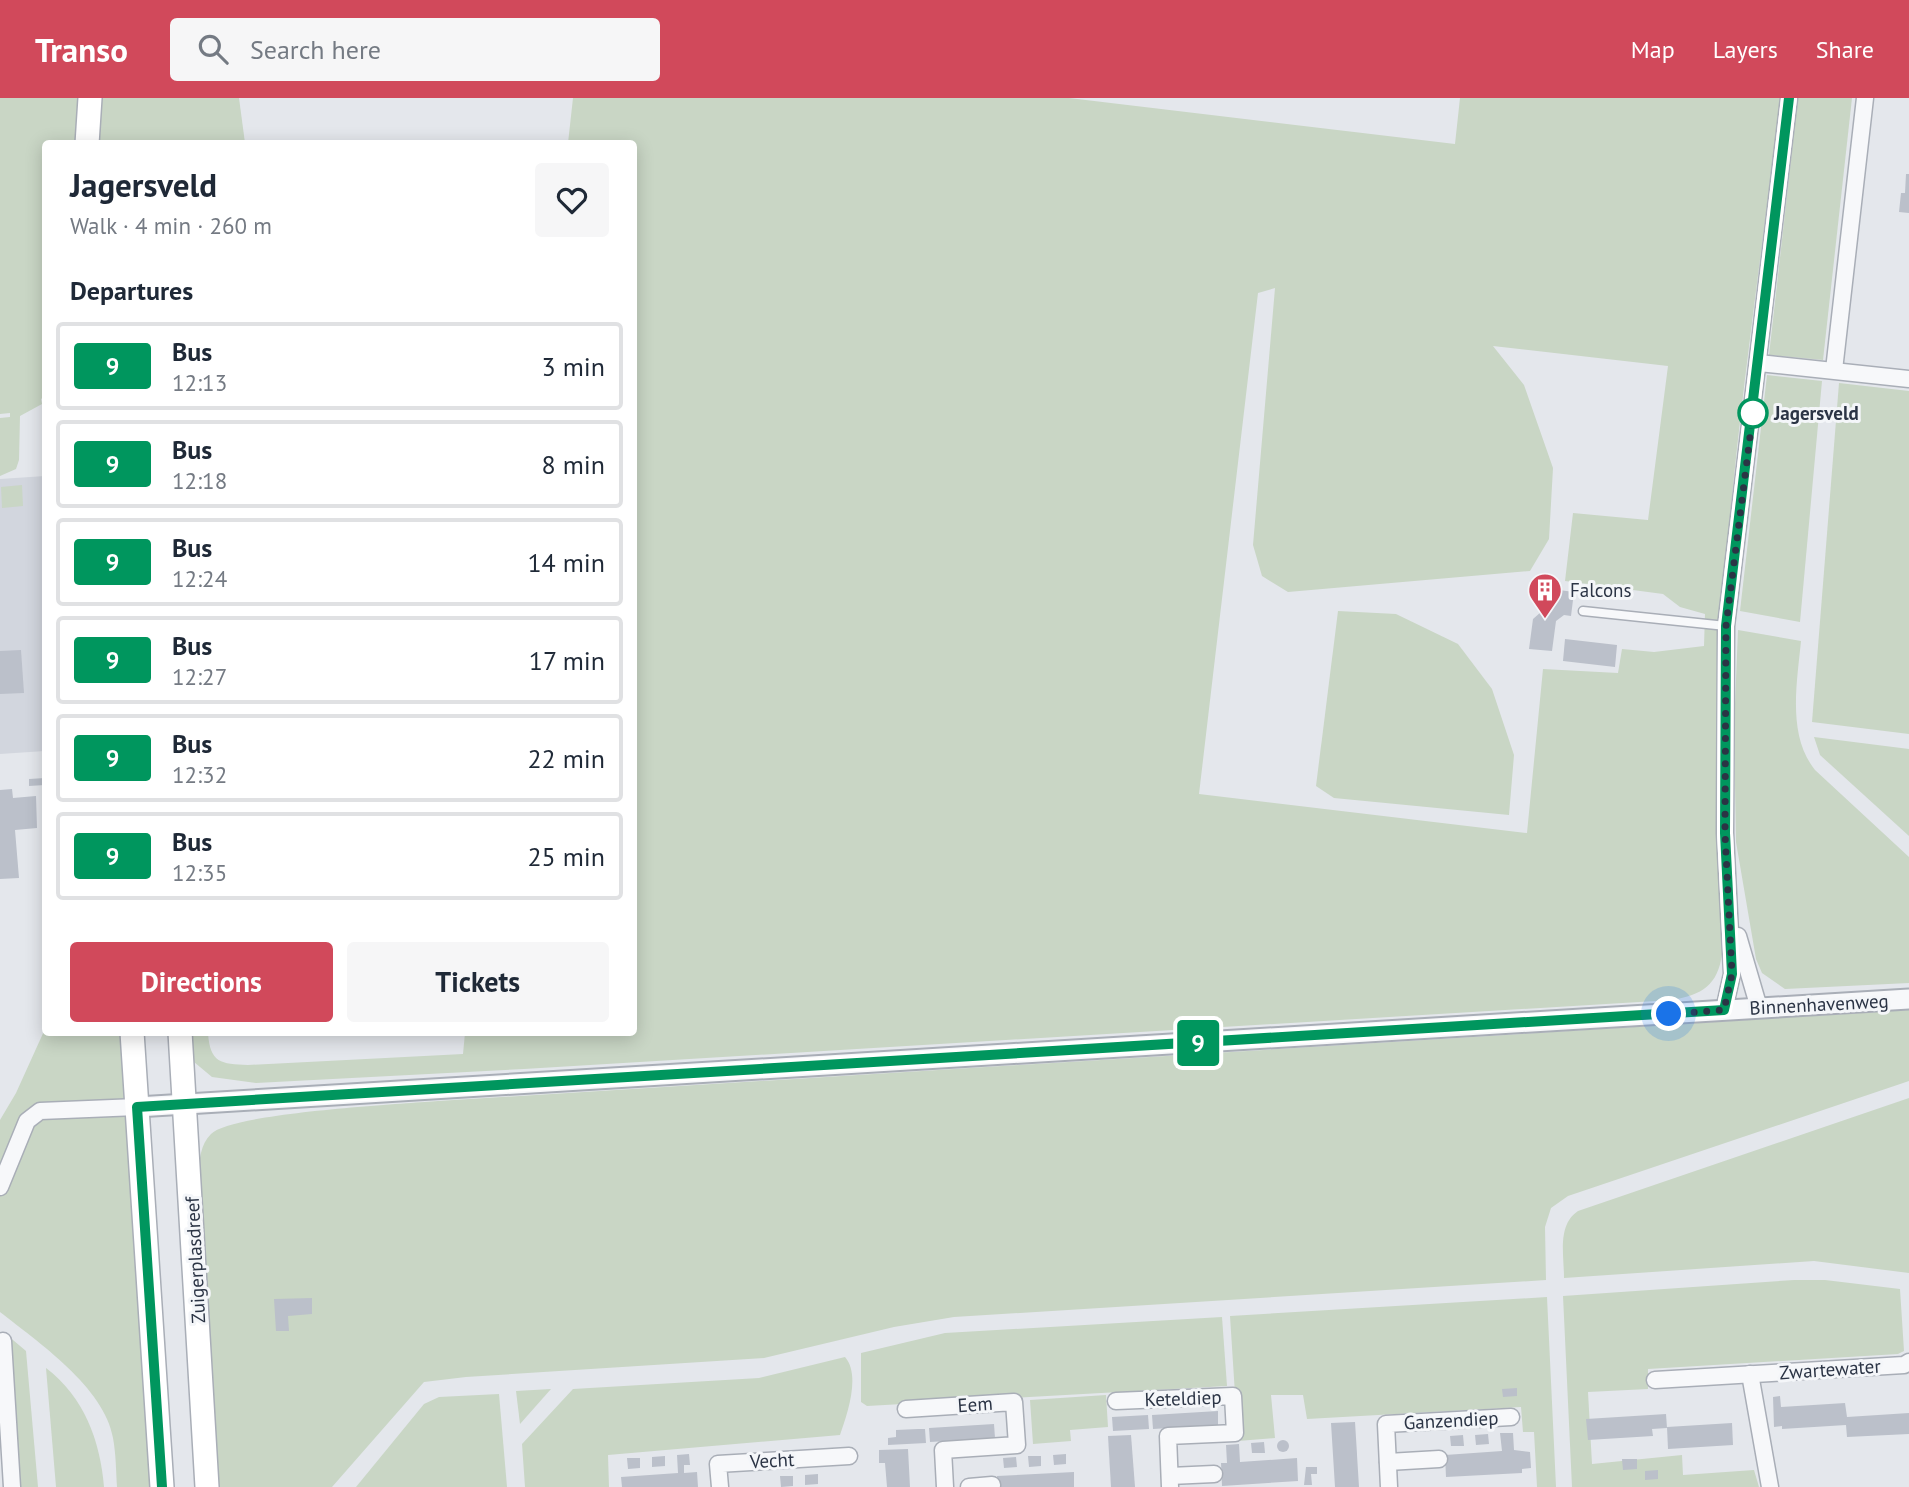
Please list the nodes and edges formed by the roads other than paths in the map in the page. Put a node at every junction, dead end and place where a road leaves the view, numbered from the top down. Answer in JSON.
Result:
{"nodes":[{"id":1,"x":90,"y":98,"type":"edge"},
{"id":2,"x":1789,"y":98,"type":"edge"},
{"id":3,"x":1865,"y":98,"type":"edge"},
{"id":4,"x":87,"y":140,"type":"edge"},
{"id":5,"x":1759,"y":363,"type":"junction"},
{"id":6,"x":1834,"y":370,"type":"junction"},
{"id":7,"x":1909,"y":379,"type":"edge"},
{"id":8,"x":1583,"y":611,"type":"dead end"},
{"id":9,"x":1726,"y":626,"type":"junction"},
{"id":10,"x":1730,"y":901,"type":"junction"},
{"id":11,"x":1909,"y":999,"type":"edge"},
{"id":12,"x":1759,"y":1008,"type":"junction"},
{"id":13,"x":1724,"y":1010,"type":"junction"},
{"id":14,"x":132,"y":1036,"type":"edge"},
{"id":15,"x":180,"y":1036,"type":"edge"},
{"id":16,"x":186,"y":1106,"type":"junction"},
{"id":17,"x":137,"y":1107,"type":"junction"},
{"id":18,"x":0,"y":1187,"type":"edge"},
{"id":19,"x":3,"y":1341,"type":"dead end"},
{"id":20,"x":1909,"y":1362,"type":"edge"},
{"id":21,"x":1750,"y":1374,"type":"junction"},
{"id":22,"x":1656,"y":1380,"type":"dead end"},
{"id":23,"x":1116,"y":1401,"type":"dead end"},
{"id":24,"x":906,"y":1409,"type":"dead end"},
{"id":25,"x":1511,"y":1417,"type":"dead end"},
{"id":26,"x":849,"y":1456,"type":"dead end"},
{"id":27,"x":1439,"y":1459,"type":"dead end"},
{"id":28,"x":1388,"y":1462,"type":"junction"},
{"id":29,"x":1214,"y":1474,"type":"dead end"},
{"id":30,"x":1170,"y":1482,"type":"edge"},
{"id":31,"x":992,"y":1486,"type":"edge"},
{"id":32,"x":12,"y":1487,"type":"edge"},
{"id":33,"x":162,"y":1487,"type":"edge"},
{"id":34,"x":207,"y":1487,"type":"edge"},
{"id":35,"x":720,"y":1487,"type":"edge"},
{"id":36,"x":945,"y":1487,"type":"edge"},
{"id":37,"x":969,"y":1487,"type":"edge"},
{"id":38,"x":1390,"y":1487,"type":"edge"},
{"id":39,"x":1770,"y":1487,"type":"edge"}],
"edges":[{"from":1,"to":4,"type":"main road"},
{"from":2,"to":5,"type":"street"},
{"from":3,"to":6,"type":"street"},
{"from":5,"to":6,"type":"street"},
{"from":5,"to":9,"type":"street"},
{"from":6,"to":7,"type":"street"},
{"from":8,"to":9,"type":"lane"},
{"from":9,"to":10,"type":"street"},
{"from":10,"to":12,"type":"street"},
{"from":10,"to":13,"type":"street"},
{"from":11,"to":12,"type":"street","name":"Binnenhavenweg"},
{"from":12,"to":13,"type":"street","name":"Binnenhavenweg"},
{"from":13,"to":16,"type":"street","name":"Binnenhavenweg"},
{"from":14,"to":17,"type":"main road"},
{"from":15,"to":16,"type":"main road","name":"Zuigerplasdreef"},
{"from":16,"to":17,"type":"street","name":"Binnenhavenweg"},
{"from":16,"to":34,"type":"main road","name":"Zuigerplasdreef"},
{"from":17,"to":18,"type":"street"},
{"from":17,"to":33,"type":"main road"},
{"from":19,"to":32,"type":"street"},
{"from":20,"to":21,"type":"street","name":"Zwartewater"},
{"from":21,"to":22,"type":"street","name":"Zwartewater"},
{"from":21,"to":39,"type":"street","name":"Zwartewater"},
{"from":23,"to":30,"type":"street","name":"Keteldiep"},
{"from":24,"to":36,"type":"street","name":"Eem"},
{"from":25,"to":28,"type":"street","name":"Ganzendiep"},
{"from":26,"to":35,"type":"street","name":"Vecht"},
{"from":27,"to":28,"type":"street","name":"Ganzendiep"},
{"from":28,"to":38,"type":"street","name":"Ganzendiep"},
{"from":29,"to":30,"type":"street","name":"Keteldiep"},
{"from":31,"to":37,"type":"street"}]}
